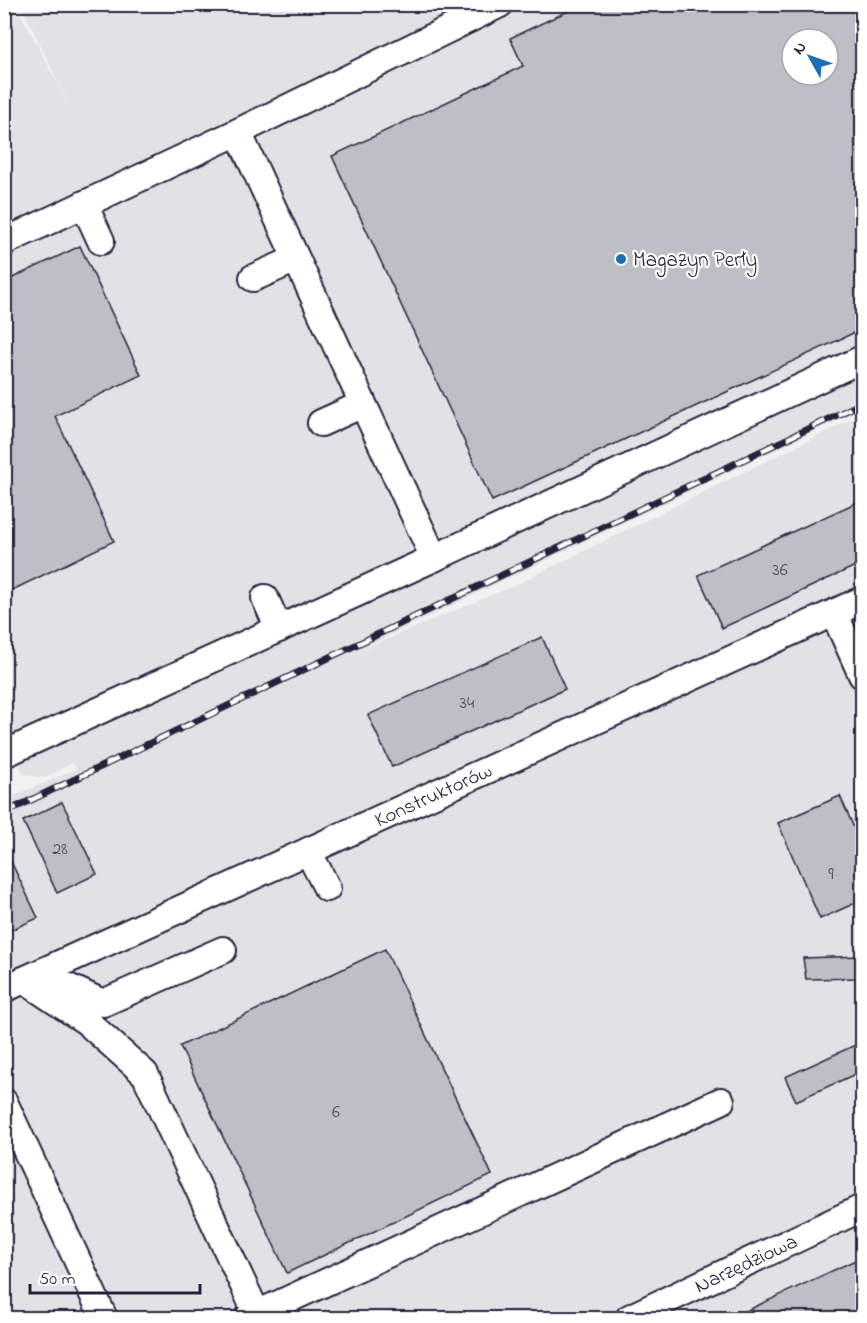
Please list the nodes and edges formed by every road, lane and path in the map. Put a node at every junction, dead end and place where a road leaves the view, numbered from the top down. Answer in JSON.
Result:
{"nodes":[{"id":1,"x":500,"y":4,"type":"edge"},
{"id":2,"x":238,"y":132,"type":"junction"},
{"id":3,"x":84,"y":204,"type":"junction"},
{"id":4,"x":101,"y":241,"type":"dead end"},
{"id":5,"x":4,"y":242,"type":"edge"},
{"id":6,"x":296,"y":259,"type":"junction"},
{"id":7,"x":253,"y":278,"type":"dead end"},
{"id":8,"x":862,"y":359,"type":"edge"},
{"id":9,"x":363,"y":404,"type":"junction"},
{"id":10,"x":321,"y":423,"type":"dead end"},
{"id":11,"x":434,"y":558,"type":"junction"},
{"id":12,"x":265,"y":598,"type":"dead end"},
{"id":13,"x":862,"y":600,"type":"edge"},
{"id":14,"x":834,"y":613,"type":"junction"},
{"id":15,"x":279,"y":629,"type":"junction"},
{"id":16,"x":862,"y":675,"type":"edge"},
{"id":17,"x":4,"y":754,"type":"edge"},
{"id":18,"x":308,"y":852,"type":"junction"},
{"id":19,"x":327,"y":888,"type":"dead end"},
{"id":20,"x":223,"y":950,"type":"dead end"},
{"id":21,"x":23,"y":981,"type":"edge"},
{"id":22,"x":721,"y":1101,"type":"dead end"},
{"id":23,"x":4,"y":1102,"type":"edge"},
{"id":24,"x":862,"y":1208,"type":"edge"},
{"id":25,"x":253,"y":1316,"type":"edge"},
{"id":26,"x":104,"y":1318,"type":"edge"},
{"id":27,"x":629,"y":1318,"type":"edge"}],
"edges":[{"from":1,"to":2,"type":"lane"},
{"from":2,"to":3,"type":"lane"},
{"from":2,"to":6,"type":"lane"},
{"from":3,"to":4,"type":"lane"},
{"from":3,"to":5,"type":"lane"},
{"from":6,"to":7,"type":"lane"},
{"from":6,"to":9,"type":"lane"},
{"from":8,"to":11,"type":"lane"},
{"from":9,"to":10,"type":"lane"},
{"from":9,"to":11,"type":"lane"},
{"from":11,"to":15,"type":"lane"},
{"from":12,"to":15,"type":"lane"},
{"from":13,"to":14,"type":"lane","name":"Konstruktorów"},
{"from":14,"to":16,"type":"lane"},
{"from":14,"to":18,"type":"lane","name":"Konstruktorów"},
{"from":15,"to":17,"type":"lane"},
{"from":18,"to":19,"type":"lane"},
{"from":18,"to":21,"type":"lane","name":"Konstruktorów"},
{"from":20,"to":21,"type":"lane"},
{"from":21,"to":25,"type":"lane"},
{"from":22,"to":25,"type":"lane"},
{"from":23,"to":26,"type":"lane"},
{"from":24,"to":27,"type":"lane","name":"Narzędziowa"}]}
